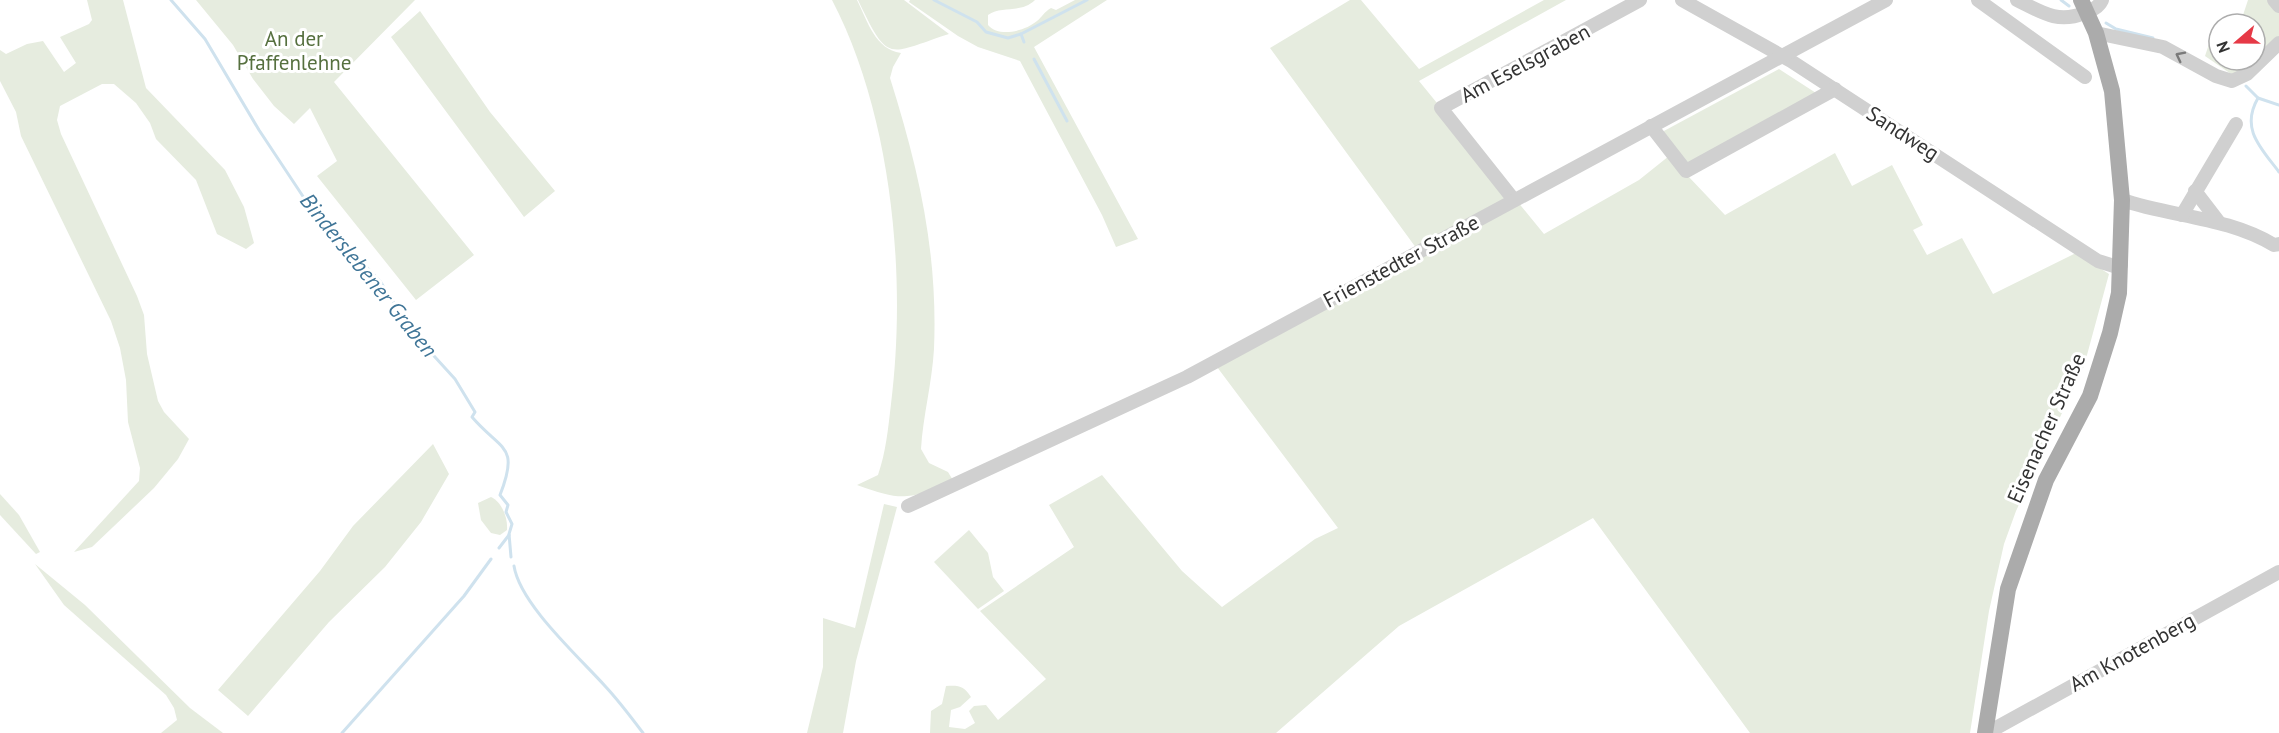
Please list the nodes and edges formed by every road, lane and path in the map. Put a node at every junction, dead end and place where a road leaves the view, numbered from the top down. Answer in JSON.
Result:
{"nodes":[{"id":1,"x":1640,"y":0,"type":"edge"},
{"id":2,"x":1682,"y":0,"type":"edge"},
{"id":3,"x":1886,"y":0,"type":"edge"},
{"id":4,"x":1978,"y":0,"type":"edge"},
{"id":5,"x":2018,"y":0,"type":"edge"},
{"id":6,"x":2102,"y":0,"type":"edge"},
{"id":7,"x":2274,"y":0,"type":"edge"},
{"id":8,"x":2085,"y":6,"type":"edge"},
{"id":9,"x":2279,"y":6,"type":"edge"},
{"id":10,"x":2096,"y":33,"type":"junction"},
{"id":11,"x":2279,"y":43,"type":"edge"},
{"id":12,"x":1783,"y":56,"type":"junction"},
{"id":13,"x":2085,"y":77,"type":"dead end"},
{"id":14,"x":1835,"y":89,"type":"junction"},
{"id":15,"x":2236,"y":124,"type":"dead end"},
{"id":16,"x":1651,"y":126,"type":"junction"},
{"id":17,"x":2195,"y":191,"type":"junction"},
{"id":18,"x":1514,"y":200,"type":"junction"},
{"id":19,"x":2122,"y":200,"type":"junction"},
{"id":20,"x":2182,"y":215,"type":"junction"},
{"id":21,"x":2218,"y":221,"type":"junction"},
{"id":22,"x":2279,"y":244,"type":"edge"},
{"id":23,"x":2121,"y":265,"type":"junction"},
{"id":24,"x":908,"y":506,"type":"dead end"},
{"id":25,"x":2279,"y":572,"type":"edge"},
{"id":26,"x":1986,"y":733,"type":"edge"}],
"edges":[{"from":1,"to":18,"type":"street","name":"Am Eselsgraben"},
{"from":2,"to":12,"type":"street","name":"Sandweg"},
{"from":3,"to":12,"type":"street","name":"Frienstedter Straße"},
{"from":4,"to":13,"type":"street"},
{"from":5,"to":8,"type":"street"},
{"from":6,"to":8,"type":"street"},
{"from":7,"to":9,"type":"street"},
{"from":8,"to":10,"type":"main road","name":"Eisenacher Straße"},
{"from":11,"to":10,"type":"street","one_way":true},
{"from":10,"to":19,"type":"main road","name":"Eisenacher Straße"},
{"from":12,"to":14,"type":"street","name":"Sandweg"},
{"from":12,"to":16,"type":"street","name":"Frienstedter Straße"},
{"from":14,"to":16,"type":"street"},
{"from":14,"to":23,"type":"street","name":"Sandweg"},
{"from":15,"to":17,"type":"street"},
{"from":16,"to":18,"type":"street","name":"Frienstedter Straße"},
{"from":17,"to":20,"type":"street"},
{"from":17,"to":21,"type":"street"},
{"from":18,"to":24,"type":"street","name":"Frienstedter Straße"},
{"from":19,"to":20,"type":"street"},
{"from":19,"to":23,"type":"main road","name":"Eisenacher Straße"},
{"from":20,"to":21,"type":"street"},
{"from":21,"to":22,"type":"street"},
{"from":23,"to":26,"type":"main road","name":"Eisenacher Straße"},
{"from":25,"to":26,"type":"street","name":"Am Knotenberg"}]}
